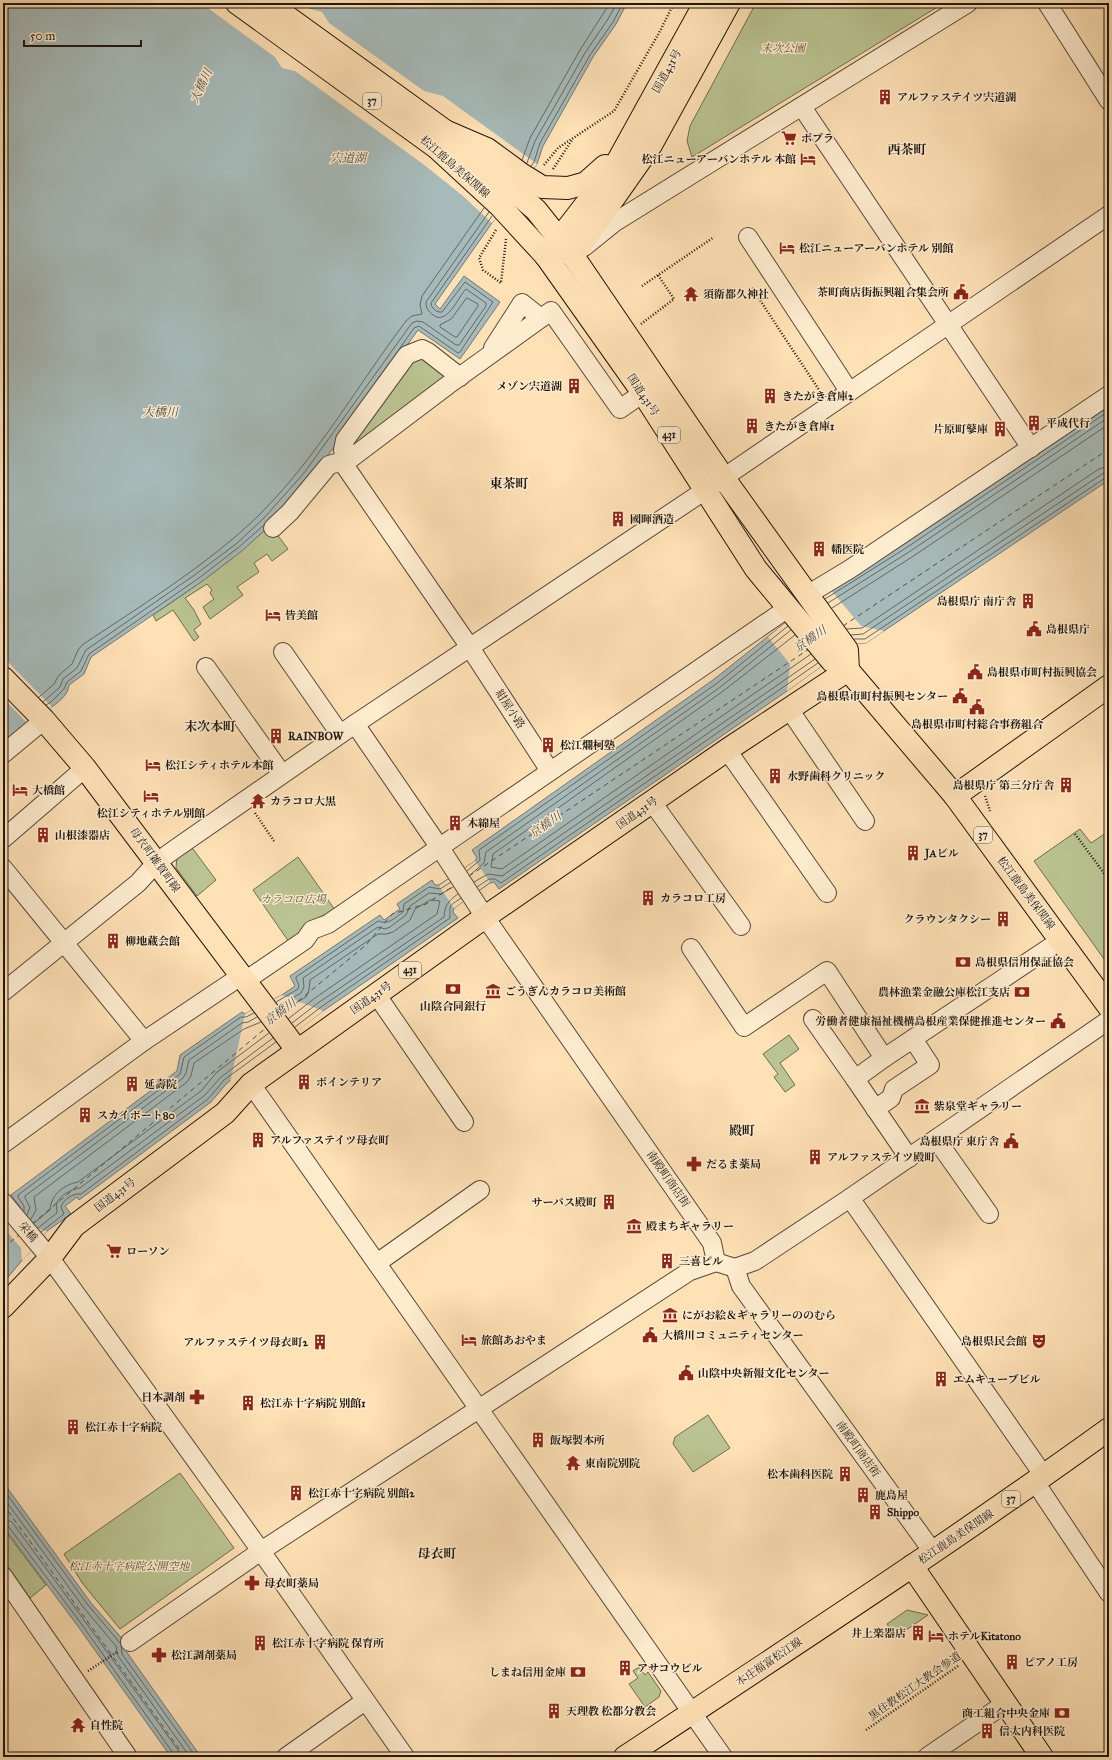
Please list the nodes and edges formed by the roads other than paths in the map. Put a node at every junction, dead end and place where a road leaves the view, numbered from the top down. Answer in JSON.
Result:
{"nodes":[{"id":1,"x":237,"y":3,"type":"edge"},
{"id":2,"x":268,"y":3,"type":"edge"},
{"id":3,"x":705,"y":3,"type":"edge"},
{"id":4,"x":729,"y":3,"type":"edge"},
{"id":5,"x":968,"y":3,"type":"edge"},
{"id":6,"x":1047,"y":3,"type":"edge"},
{"id":7,"x":1109,"y":101,"type":"edge"},
{"id":8,"x":802,"y":107,"type":"junction"},
{"id":9,"x":631,"y":137,"type":"junction"},
{"id":10,"x":517,"y":182,"type":"junction"},
{"id":11,"x":1109,"y":215,"type":"edge"},
{"id":12,"x":748,"y":237,"type":"dead end"},
{"id":13,"x":567,"y":248,"type":"junction"},
{"id":14,"x":546,"y":256,"type":"junction"},
{"id":15,"x":948,"y":324,"type":"junction"},
{"id":16,"x":460,"y":376,"type":"junction"},
{"id":17,"x":849,"y":391,"type":"junction"},
{"id":18,"x":643,"y":393,"type":"junction"},
{"id":19,"x":1109,"y":395,"type":"edge"},
{"id":20,"x":1032,"y":448,"type":"junction"},
{"id":21,"x":346,"y":464,"type":"junction"},
{"id":22,"x":723,"y":477,"type":"junction"},
{"id":23,"x":704,"y":491,"type":"junction"},
{"id":24,"x":273,"y":528,"type":"dead end"},
{"id":25,"x":809,"y":597,"type":"junction"},
{"id":26,"x":790,"y":611,"type":"junction"},
{"id":27,"x":469,"y":646,"type":"junction"},
{"id":28,"x":283,"y":652,"type":"dead end"},
{"id":29,"x":842,"y":661,"type":"junction"},
{"id":30,"x":206,"y":667,"type":"dead end"},
{"id":31,"x":3,"y":678,"type":"edge"},
{"id":32,"x":1109,"y":686,"type":"edge"},
{"id":33,"x":789,"y":709,"type":"junction"},
{"id":34,"x":40,"y":716,"type":"junction"},
{"id":35,"x":348,"y":729,"type":"junction"},
{"id":36,"x":728,"y":750,"type":"junction"},
{"id":37,"x":3,"y":754,"type":"edge"},
{"id":38,"x":85,"y":768,"type":"junction"},
{"id":39,"x":550,"y":772,"type":"junction"},
{"id":40,"x":282,"y":774,"type":"junction"},
{"id":41,"x":955,"y":796,"type":"junction"},
{"id":42,"x":652,"y":802,"type":"junction"},
{"id":43,"x":865,"y":821,"type":"dead end"},
{"id":44,"x":3,"y":839,"type":"edge"},
{"id":45,"x":440,"y":848,"type":"junction"},
{"id":46,"x":157,"y":862,"type":"junction"},
{"id":47,"x":3,"y":868,"type":"edge"},
{"id":48,"x":827,"y":893,"type":"dead end"},
{"id":49,"x":485,"y":918,"type":"junction"},
{"id":50,"x":741,"y":926,"type":"dead end"},
{"id":51,"x":1061,"y":940,"type":"junction"},
{"id":52,"x":63,"y":942,"type":"junction"},
{"id":53,"x":691,"y":948,"type":"dead end"},
{"id":54,"x":247,"y":984,"type":"junction"},
{"id":55,"x":3,"y":992,"type":"edge"},
{"id":56,"x":376,"y":994,"type":"junction"},
{"id":57,"x":1109,"y":1007,"type":"edge"},
{"id":58,"x":813,"y":1019,"type":"dead end"},
{"id":59,"x":1109,"y":1020,"type":"edge"},
{"id":60,"x":913,"y":1039,"type":"junction"},
{"id":61,"x":144,"y":1041,"type":"junction"},
{"id":62,"x":293,"y":1045,"type":"junction"},
{"id":63,"x":884,"y":1058,"type":"junction"},
{"id":64,"x":854,"y":1079,"type":"junction"},
{"id":65,"x":251,"y":1084,"type":"junction"},
{"id":66,"x":875,"y":1108,"type":"junction"},
{"id":67,"x":464,"y":1122,"type":"dead end"},
{"id":68,"x":936,"y":1139,"type":"junction"},
{"id":69,"x":3,"y":1144,"type":"edge"},
{"id":70,"x":908,"y":1158,"type":"junction"},
{"id":71,"x":480,"y":1190,"type":"dead end"},
{"id":72,"x":850,"y":1198,"type":"junction"},
{"id":73,"x":6,"y":1210,"type":"edge"},
{"id":74,"x":989,"y":1214,"type":"dead end"},
{"id":75,"x":47,"y":1255,"type":"junction"},
{"id":76,"x":716,"y":1262,"type":"junction"},
{"id":77,"x":378,"y":1263,"type":"junction"},
{"id":78,"x":735,"y":1268,"type":"junction"},
{"id":79,"x":3,"y":1307,"type":"edge"},
{"id":80,"x":480,"y":1409,"type":"junction"},
{"id":81,"x":1109,"y":1429,"type":"edge"},
{"id":82,"x":1040,"y":1479,"type":"junction"},
{"id":83,"x":261,"y":1551,"type":"junction"},
{"id":84,"x":933,"y":1552,"type":"junction"},
{"id":85,"x":912,"y":1566,"type":"junction"},
{"id":86,"x":3,"y":1576,"type":"edge"},
{"id":87,"x":1109,"y":1593,"type":"edge"},
{"id":88,"x":130,"y":1642,"type":"road end"},
{"id":89,"x":365,"y":1701,"type":"junction"},
{"id":90,"x":1006,"y":1703,"type":"junction"},
{"id":91,"x":692,"y":1713,"type":"junction"},
{"id":92,"x":128,"y":1757,"type":"edge"},
{"id":93,"x":286,"y":1757,"type":"edge"},
{"id":94,"x":405,"y":1757,"type":"edge"},
{"id":95,"x":625,"y":1757,"type":"edge"},
{"id":96,"x":723,"y":1757,"type":"edge"},
{"id":97,"x":927,"y":1757,"type":"edge"},
{"id":98,"x":1042,"y":1757,"type":"edge"}],
"edges":[{"from":1,"to":14,"type":"main road","name":"松江鹿島美保関線","number":"37"},
{"from":2,"to":10,"type":"main road","name":"松江鹿島美保関線","number":"37"},
{"from":3,"to":9,"type":"main road","name":"国道431号"},
{"from":4,"to":13,"type":"main road","name":"国道431号"},
{"from":5,"to":8,"type":"street"},
{"from":6,"to":7,"type":"street"},
{"from":8,"to":13,"type":"street"},
{"from":8,"to":15,"type":"street"},
{"from":9,"to":10,"type":"main road"},
{"from":9,"to":13,"type":"main road","name":"国道431号"},
{"from":10,"to":13,"type":"main road"},
{"from":11,"to":15,"type":"street"},
{"from":12,"to":17,"type":"street"},
{"from":13,"to":14,"type":"main road"},
{"from":13,"to":22,"type":"main road","name":"国道431号","number":"431"},
{"from":14,"to":18,"type":"main road","name":"国道431号","number":"431"},
{"from":15,"to":17,"type":"street"},
{"from":15,"to":20,"type":"street"},
{"from":16,"to":18,"type":"street"},
{"from":16,"to":21,"type":"street"},
{"from":16,"to":21,"type":"street"},
{"from":17,"to":22,"type":"street"},
{"from":18,"to":23,"type":"main road","name":"国道431号","number":"431"},
{"from":19,"to":20,"type":"street"},
{"from":20,"to":25,"type":"street"},
{"from":21,"to":24,"type":"street"},
{"from":21,"to":27,"type":"street","name":"紺屋小路"},
{"from":22,"to":23,"type":"street"},
{"from":22,"to":25,"type":"main road","name":"国道431号","number":"431"},
{"from":23,"to":26,"type":"main road","name":"国道431号","number":"431"},
{"from":23,"to":27,"type":"street"},
{"from":25,"to":29,"type":"main road","number":"431"},
{"from":26,"to":29,"type":"main road","number":"431"},
{"from":26,"to":39,"type":"street"},
{"from":27,"to":35,"type":"street"},
{"from":27,"to":39,"type":"street","name":"紺屋小路"},
{"from":28,"to":35,"type":"street","name":"南殿町商店街"},
{"from":29,"to":33,"type":"main road","name":"国道431号","number":"431"},
{"from":29,"to":41,"type":"main road","name":"松江鹿島美保関線","number":"37"},
{"from":30,"to":40,"type":"street"},
{"from":31,"to":34,"type":"main road","name":"母衣町雑賀町線"},
{"from":32,"to":41,"type":"main road"},
{"from":33,"to":36,"type":"main road","name":"国道431号","number":"431"},
{"from":33,"to":43,"type":"street"},
{"from":34,"to":37,"type":"street"},
{"from":34,"to":38,"type":"main road","name":"母衣町雑賀町線"},
{"from":35,"to":40,"type":"street"},
{"from":35,"to":45,"type":"street","name":"南殿町商店街"},
{"from":36,"to":42,"type":"main road","name":"国道431号","number":"431"},
{"from":36,"to":48,"type":"street"},
{"from":38,"to":44,"type":"street"},
{"from":38,"to":46,"type":"main road","name":"母衣町雑賀町線"},
{"from":39,"to":45,"type":"street"},
{"from":40,"to":46,"type":"street"},
{"from":41,"to":51,"type":"main road","name":"松江鹿島美保関線","number":"37"},
{"from":42,"to":49,"type":"main road","name":"国道431号","number":"431"},
{"from":42,"to":50,"type":"street"},
{"from":45,"to":49,"type":"street","name":"南殿町商店街"},
{"from":45,"to":54,"type":"street"},
{"from":46,"to":52,"type":"street"},
{"from":46,"to":54,"type":"main road","name":"母衣町雑賀町線"},
{"from":47,"to":52,"type":"street"},
{"from":49,"to":56,"type":"main road","name":"国道431号","number":"431"},
{"from":49,"to":76,"type":"street","name":"南殿町商店街"},
{"from":51,"to":57,"type":"main road","name":"松江鹿島美保関線","number":"37"},
{"from":51,"to":60,"type":"street"},
{"from":52,"to":55,"type":"street"},
{"from":52,"to":61,"type":"street"},
{"from":53,"to":63,"type":"street"},
{"from":54,"to":61,"type":"street"},
{"from":54,"to":62,"type":"main road","name":"母衣町雑賀町線"},
{"from":56,"to":62,"type":"main road","name":"国道431号","number":"431"},
{"from":56,"to":67,"type":"street"},
{"from":58,"to":64,"type":"street"},
{"from":59,"to":68,"type":"street"},
{"from":60,"to":63,"type":"street"},
{"from":60,"to":66,"type":"street"},
{"from":61,"to":69,"type":"street"},
{"from":62,"to":65,"type":"main road","name":"国道431号","number":"431"},
{"from":63,"to":64,"type":"street"},
{"from":64,"to":66,"type":"street"},
{"from":65,"to":75,"type":"main road","name":"国道431号","number":"431"},
{"from":65,"to":77,"type":"street"},
{"from":66,"to":70,"type":"street"},
{"from":68,"to":70,"type":"street"},
{"from":68,"to":74,"type":"street"},
{"from":70,"to":72,"type":"street"},
{"from":71,"to":77,"type":"street"},
{"from":72,"to":78,"type":"street"},
{"from":72,"to":82,"type":"street"},
{"from":73,"to":75,"type":"street","name":"栄橋"},
{"from":75,"to":79,"type":"main road","name":"国道431号","number":"431"},
{"from":75,"to":83,"type":"street","name":"栄橋"},
{"from":76,"to":78,"type":"street"},
{"from":76,"to":80,"type":"street"},
{"from":77,"to":80,"type":"street"},
{"from":78,"to":84,"type":"street","name":"南殿町商店街"},
{"from":80,"to":83,"type":"street"},
{"from":80,"to":91,"type":"street"},
{"from":81,"to":82,"type":"main road","name":"松江鹿島美保関線","number":"37"},
{"from":82,"to":84,"type":"main road","name":"松江鹿島美保関線","number":"37"},
{"from":82,"to":87,"type":"street"},
{"from":83,"to":88,"type":"street"},
{"from":83,"to":89,"type":"street","name":"栄橋"},
{"from":84,"to":85,"type":"main road","name":"松江鹿島美保関線","number":"37"},
{"from":85,"to":90,"type":"main road","name":"松江鹿島美保関線"},
{"from":85,"to":91,"type":"main road","name":"本庄福富松江線"},
{"from":86,"to":92,"type":"street"},
{"from":89,"to":93,"type":"street"},
{"from":89,"to":94,"type":"street","name":"栄橋"},
{"from":90,"to":97,"type":"street"},
{"from":90,"to":98,"type":"main road","name":"松江鹿島美保関線"},
{"from":91,"to":95,"type":"main road","name":"本庄福富松江線"},
{"from":91,"to":96,"type":"street"}]}
